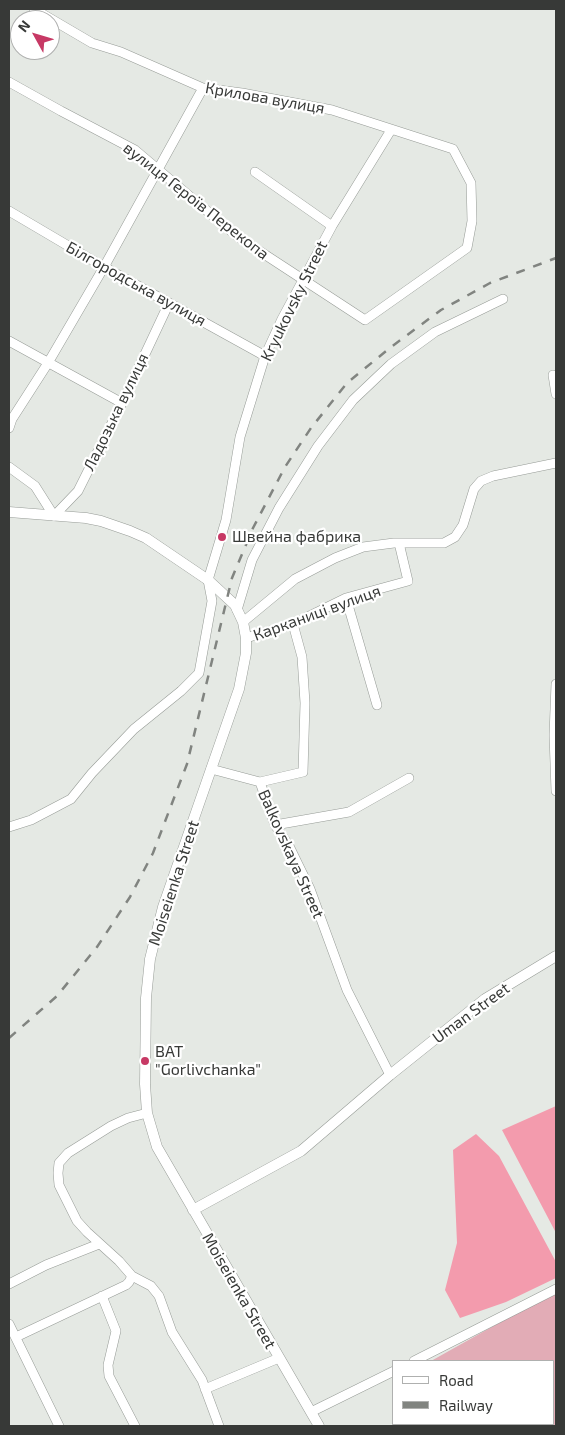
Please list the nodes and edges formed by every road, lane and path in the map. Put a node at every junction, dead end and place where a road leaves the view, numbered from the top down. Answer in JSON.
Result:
{"nodes":[{"id":1,"x":34,"y":9,"type":"edge"},
{"id":2,"x":9,"y":82,"type":"edge"},
{"id":3,"x":203,"y":88,"type":"junction"},
{"id":4,"x":390,"y":130,"type":"junction"},
{"id":5,"x":158,"y":170,"type":"junction"},
{"id":6,"x":255,"y":172,"type":"dead end"},
{"id":7,"x":9,"y":211,"type":"edge"},
{"id":8,"x":332,"y":226,"type":"junction"},
{"id":9,"x":104,"y":267,"type":"junction"},
{"id":10,"x":302,"y":281,"type":"junction"},
{"id":11,"x":503,"y":299,"type":"dead end"},
{"id":12,"x":169,"y":303,"type":"junction"},
{"id":13,"x":9,"y":341,"type":"edge"},
{"id":14,"x":265,"y":356,"type":"junction"},
{"id":15,"x":48,"y":364,"type":"junction"},
{"id":16,"x":553,"y":375,"type":"dead end"},
{"id":17,"x":556,"y":394,"type":"edge"},
{"id":18,"x":122,"y":404,"type":"junction"},
{"id":19,"x":9,"y":428,"type":"edge"},
{"id":20,"x":556,"y":463,"type":"edge"},
{"id":21,"x":9,"y":467,"type":"edge"},
{"id":22,"x":9,"y":512,"type":"edge"},
{"id":23,"x":54,"y":516,"type":"junction"},
{"id":24,"x":399,"y":543,"type":"junction"},
{"id":25,"x":208,"y":580,"type":"junction"},
{"id":26,"x":346,"y":598,"type":"junction"},
{"id":27,"x":236,"y":607,"type":"junction"},
{"id":28,"x":243,"y":622,"type":"junction"},
{"id":29,"x":293,"y":624,"type":"junction"},
{"id":30,"x":246,"y":638,"type":"junction"},
{"id":31,"x":556,"y":684,"type":"edge"},
{"id":32,"x":377,"y":705,"type":"dead end"},
{"id":33,"x":555,"y":744,"type":"edge"},
{"id":34,"x":211,"y":769,"type":"junction"},
{"id":35,"x":409,"y":778,"type":"dead end"},
{"id":36,"x":260,"y":782,"type":"junction"},
{"id":37,"x":556,"y":791,"type":"edge"},
{"id":38,"x":275,"y":824,"type":"junction"},
{"id":39,"x":9,"y":827,"type":"edge"},
{"id":40,"x":556,"y":956,"type":"edge"},
{"id":41,"x":390,"y":1075,"type":"junction"},
{"id":42,"x":147,"y":1112,"type":"junction"},
{"id":43,"x":192,"y":1210,"type":"junction"},
{"id":44,"x":99,"y":1244,"type":"junction"},
{"id":45,"x":132,"y":1276,"type":"junction"},
{"id":46,"x":9,"y":1284,"type":"edge"},
{"id":47,"x":556,"y":1290,"type":"edge"},
{"id":48,"x":102,"y":1296,"type":"junction"},
{"id":49,"x":9,"y":1324,"type":"edge"},
{"id":50,"x":16,"y":1337,"type":"junction"},
{"id":51,"x":279,"y":1358,"type":"junction"},
{"id":52,"x":416,"y":1360,"type":"edge"},
{"id":53,"x":392,"y":1372,"type":"edge"},
{"id":54,"x":205,"y":1388,"type":"junction"},
{"id":55,"x":311,"y":1412,"type":"junction"},
{"id":56,"x":58,"y":1426,"type":"edge"},
{"id":57,"x":135,"y":1426,"type":"edge"},
{"id":58,"x":219,"y":1426,"type":"edge"},
{"id":59,"x":318,"y":1426,"type":"edge"}],
"edges":[{"from":1,"to":3,"type":"street","name":"Крилова вулиця"},
{"from":2,"to":5,"type":"street","name":"вулиця Героїв Перекопа"},
{"from":3,"to":4,"type":"street","name":"Крилова вулиця"},
{"from":3,"to":5,"type":"street"},
{"from":4,"to":8,"type":"street","name":"Kryukovsky Street"},
{"from":4,"to":10,"type":"street","name":"Крилова вулиця"},
{"from":5,"to":9,"type":"street"},
{"from":5,"to":10,"type":"street","name":"вулиця Героїв Перекопа"},
{"from":6,"to":8,"type":"street"},
{"from":7,"to":9,"type":"street","name":"Білгородська вулиця"},
{"from":8,"to":10,"type":"street","name":"Kryukovsky Street"},
{"from":9,"to":12,"type":"street","name":"Білгородська вулиця"},
{"from":9,"to":15,"type":"street"},
{"from":10,"to":14,"type":"street","name":"Kryukovsky Street"},
{"from":11,"to":27,"type":"street"},
{"from":12,"to":14,"type":"street","name":"Білгородська вулиця"},
{"from":12,"to":18,"type":"street","name":"Ладозька вулиця"},
{"from":13,"to":15,"type":"street"},
{"from":14,"to":25,"type":"street","name":"Kryukovsky Street"},
{"from":15,"to":18,"type":"street"},
{"from":15,"to":19,"type":"street"},
{"from":16,"to":17,"type":"street"},
{"from":18,"to":23,"type":"street","name":"Ладозька вулиця"},
{"from":20,"to":24,"type":"street"},
{"from":21,"to":23,"type":"street"},
{"from":22,"to":23,"type":"street","name":"Moiseienka Street"},
{"from":23,"to":25,"type":"street","name":"Moiseienka Street"},
{"from":24,"to":26,"type":"street","name":"Карканиці вулиця"},
{"from":24,"to":28,"type":"street"},
{"from":25,"to":27,"type":"street","name":"Moiseienka Street"},
{"from":25,"to":39,"type":"street"},
{"from":26,"to":29,"type":"street","name":"Карканиці вулиця"},
{"from":26,"to":32,"type":"street"},
{"from":27,"to":28,"type":"street","name":"Moiseienka Street"},
{"from":28,"to":30,"type":"street","name":"Moiseienka Street"},
{"from":29,"to":30,"type":"street","name":"Карканиці вулиця"},
{"from":29,"to":36,"type":"street","name":"Balkovskaya Street"},
{"from":30,"to":34,"type":"street","name":"Moiseienka Street"},
{"from":31,"to":33,"type":"street"},
{"from":33,"to":37,"type":"street"},
{"from":34,"to":36,"type":"street"},
{"from":34,"to":42,"type":"street","name":"Moiseienka Street"},
{"from":35,"to":38,"type":"street"},
{"from":36,"to":38,"type":"street","name":"Balkovskaya Street"},
{"from":38,"to":41,"type":"street","name":"Balkovskaya Street"},
{"from":40,"to":41,"type":"street","name":"Uman Street"},
{"from":41,"to":43,"type":"street","name":"Uman Street"},
{"from":42,"to":43,"type":"street","name":"Moiseienka Street"},
{"from":42,"to":44,"type":"street"},
{"from":43,"to":51,"type":"street","name":"Moiseienka Street"},
{"from":44,"to":45,"type":"street"},
{"from":44,"to":46,"type":"street"},
{"from":45,"to":48,"type":"street"},
{"from":45,"to":54,"type":"street"},
{"from":47,"to":52,"type":"street"},
{"from":48,"to":50,"type":"street"},
{"from":48,"to":57,"type":"street"},
{"from":49,"to":50,"type":"street"},
{"from":50,"to":56,"type":"street"},
{"from":51,"to":54,"type":"street"},
{"from":51,"to":55,"type":"street","name":"Moiseienka Street"},
{"from":53,"to":55,"type":"street"},
{"from":54,"to":58,"type":"street"},
{"from":55,"to":59,"type":"street","name":"Moiseienka Street"}]}
